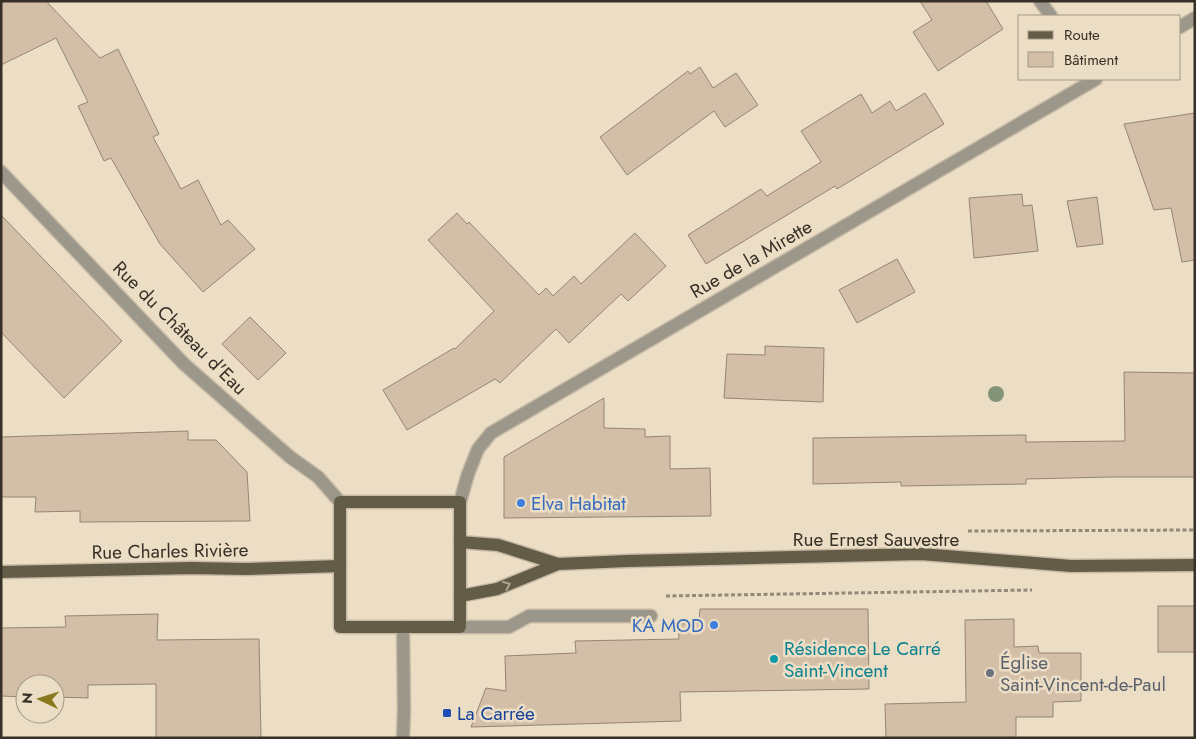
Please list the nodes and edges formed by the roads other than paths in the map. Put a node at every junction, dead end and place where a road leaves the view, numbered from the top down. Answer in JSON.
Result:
{"nodes":[{"id":1,"x":1040,"y":1,"type":"edge"},
{"id":2,"x":1050,"y":15,"type":"edge"},
{"id":3,"x":1195,"y":18,"type":"edge"},
{"id":4,"x":1181,"y":26,"type":"edge"},
{"id":5,"x":1093,"y":80,"type":"edge"},
{"id":6,"x":1,"y":172,"type":"edge"},
{"id":7,"x":340,"y":502,"type":"junction"},
{"id":8,"x":460,"y":502,"type":"junction"},
{"id":9,"x":460,"y":542,"type":"junction"},
{"id":10,"x":558,"y":564,"type":"junction"},
{"id":11,"x":1195,"y":565,"type":"edge"},
{"id":12,"x":340,"y":566,"type":"junction"},
{"id":13,"x":1,"y":572,"type":"edge"},
{"id":14,"x":460,"y":596,"type":"junction"},
{"id":15,"x":651,"y":616,"type":"road end"},
{"id":16,"x":402,"y":627,"type":"junction"},
{"id":17,"x":460,"y":627,"type":"junction"},
{"id":18,"x":403,"y":738,"type":"edge"}],
"edges":[{"from":1,"to":2,"type":"street"},
{"from":3,"to":4,"type":"street"},
{"from":5,"to":8,"type":"street","name":"Rue de la Mirette"},
{"from":6,"to":7,"type":"street","name":"Rue du Château d'Eau"},
{"from":7,"to":8,"type":"main road"},
{"from":7,"to":12,"type":"main road"},
{"from":8,"to":9,"type":"main road"},
{"from":9,"to":10,"type":"main road","name":"Rue Ernest Sauvestre"},
{"from":9,"to":14,"type":"main road"},
{"from":10,"to":11,"type":"main road","name":"Rue Ernest Sauvestre"},
{"from":14,"to":10,"type":"main road","name":"Rue Ernest Sauvestre","one_way":true},
{"from":12,"to":13,"type":"main road","name":"Rue Charles Rivière"},
{"from":12,"to":16,"type":"main road"},
{"from":14,"to":17,"type":"main road"},
{"from":15,"to":17,"type":"street"},
{"from":16,"to":17,"type":"main road"},
{"from":16,"to":18,"type":"street"}]}
